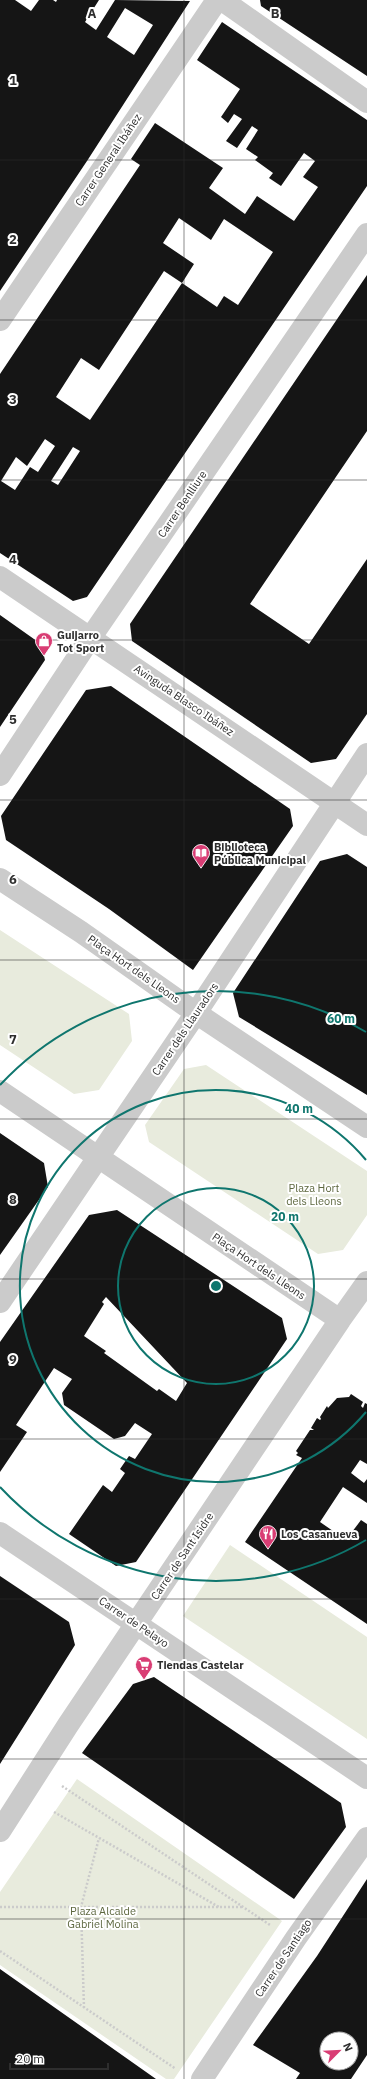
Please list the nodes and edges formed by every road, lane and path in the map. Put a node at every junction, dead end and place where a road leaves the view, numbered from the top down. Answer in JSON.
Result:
{"nodes":[{"id":1,"x":217,"y":0,"type":"edge"},
{"id":2,"x":222,"y":0,"type":"edge"},
{"id":3,"x":367,"y":102,"type":"edge"},
{"id":4,"x":367,"y":234,"type":"edge"},
{"id":5,"x":0,"y":320,"type":"edge"},
{"id":6,"x":0,"y":577,"type":"edge"},
{"id":7,"x":91,"y":637,"type":"junction"},
{"id":8,"x":367,"y":754,"type":"edge"},
{"id":9,"x":0,"y":775,"type":"edge"},
{"id":10,"x":334,"y":802,"type":"junction"},
{"id":11,"x":367,"y":825,"type":"edge"},
{"id":12,"x":0,"y":879,"type":"edge"},
{"id":13,"x":196,"y":1013,"type":"junction"},
{"id":14,"x":0,"y":1091,"type":"edge"},
{"id":15,"x":367,"y":1127,"type":"edge"},
{"id":16,"x":97,"y":1156,"type":"junction"},
{"id":17,"x":367,"y":1282,"type":"edge"},
{"id":18,"x":0,"y":1302,"type":"edge"},
{"id":19,"x":340,"y":1320,"type":"junction"},
{"id":20,"x":0,"y":1532,"type":"edge"},
{"id":21,"x":136,"y":1624,"type":"junction"},
{"id":22,"x":36,"y":1774,"type":"junction"},
{"id":23,"x":367,"y":1778,"type":"edge"},
{"id":24,"x":54,"y":1812,"type":"dead end"},
{"id":25,"x":0,"y":1831,"type":"edge"},
{"id":26,"x":99,"y":1838,"type":"junction"},
{"id":27,"x":367,"y":1838,"type":"edge"},
{"id":28,"x":0,"y":1907,"type":"edge"},
{"id":29,"x":81,"y":1907,"type":"junction"},
{"id":30,"x":220,"y":1907,"type":"junction"},
{"id":31,"x":245,"y":1908,"type":"junction"},
{"id":32,"x":296,"y":1938,"type":"junction"},
{"id":33,"x":0,"y":1951,"type":"edge"},
{"id":34,"x":84,"y":2008,"type":"junction"},
{"id":35,"x":179,"y":2071,"type":"dead end"},
{"id":36,"x":202,"y":2079,"type":"edge"}],
"edges":[{"from":1,"to":5,"type":"street","name":"Carrer General Ibáñez"},
{"from":2,"to":3,"type":"street"},
{"from":4,"to":7,"type":"street","name":"Carrer Benlliure"},
{"from":6,"to":7,"type":"street","name":"Avinguda Blasco Ibáñez"},
{"from":7,"to":9,"type":"street","name":"Carrer Benlliure"},
{"from":7,"to":10,"type":"street","name":"Avinguda Blasco Ibáñez"},
{"from":8,"to":10,"type":"street","name":"Carrer dels Llauradors"},
{"from":10,"to":11,"type":"street","name":"Avinguda Blasco Ibáñez"},
{"from":10,"to":13,"type":"street","name":"Carrer dels Llauradors"},
{"from":12,"to":13,"type":"street","name":"Plaça Hort dels Lleons"},
{"from":13,"to":15,"type":"street","name":"Plaça Hort dels Lleons"},
{"from":13,"to":16,"type":"street","name":"Carrer dels Llauradors"},
{"from":14,"to":16,"type":"street","name":"Plaça Hort dels Lleons"},
{"from":16,"to":18,"type":"street","name":"Carrer dels Llauradors"},
{"from":16,"to":19,"type":"street","name":"Plaça Hort dels Lleons"},
{"from":17,"to":19,"type":"street","name":"Carrer de Sant Isidre"},
{"from":19,"to":21,"type":"street","name":"Carrer de Sant Isidre"},
{"from":20,"to":21,"type":"street","name":"Carrer de Pelayo"},
{"from":21,"to":22,"type":"street","name":"Carrer de Sant Isidre"},
{"from":21,"to":23,"type":"street","name":"Carrer de Pelayo"},
{"from":22,"to":25,"type":"street","name":"Carrer de Sant Isidre"},
{"from":22,"to":31,"type":"path"},
{"from":24,"to":26,"type":"path"},
{"from":26,"to":29,"type":"path"},
{"from":26,"to":30,"type":"path"},
{"from":27,"to":32,"type":"street","name":"Carrer de Santiago"},
{"from":28,"to":29,"type":"path"},
{"from":29,"to":30,"type":"path"},
{"from":29,"to":34,"type":"path"},
{"from":30,"to":31,"type":"path"},
{"from":31,"to":32,"type":"path"},
{"from":32,"to":36,"type":"street","name":"Carrer de Santiago"},
{"from":33,"to":34,"type":"path"},
{"from":34,"to":35,"type":"path"}]}
